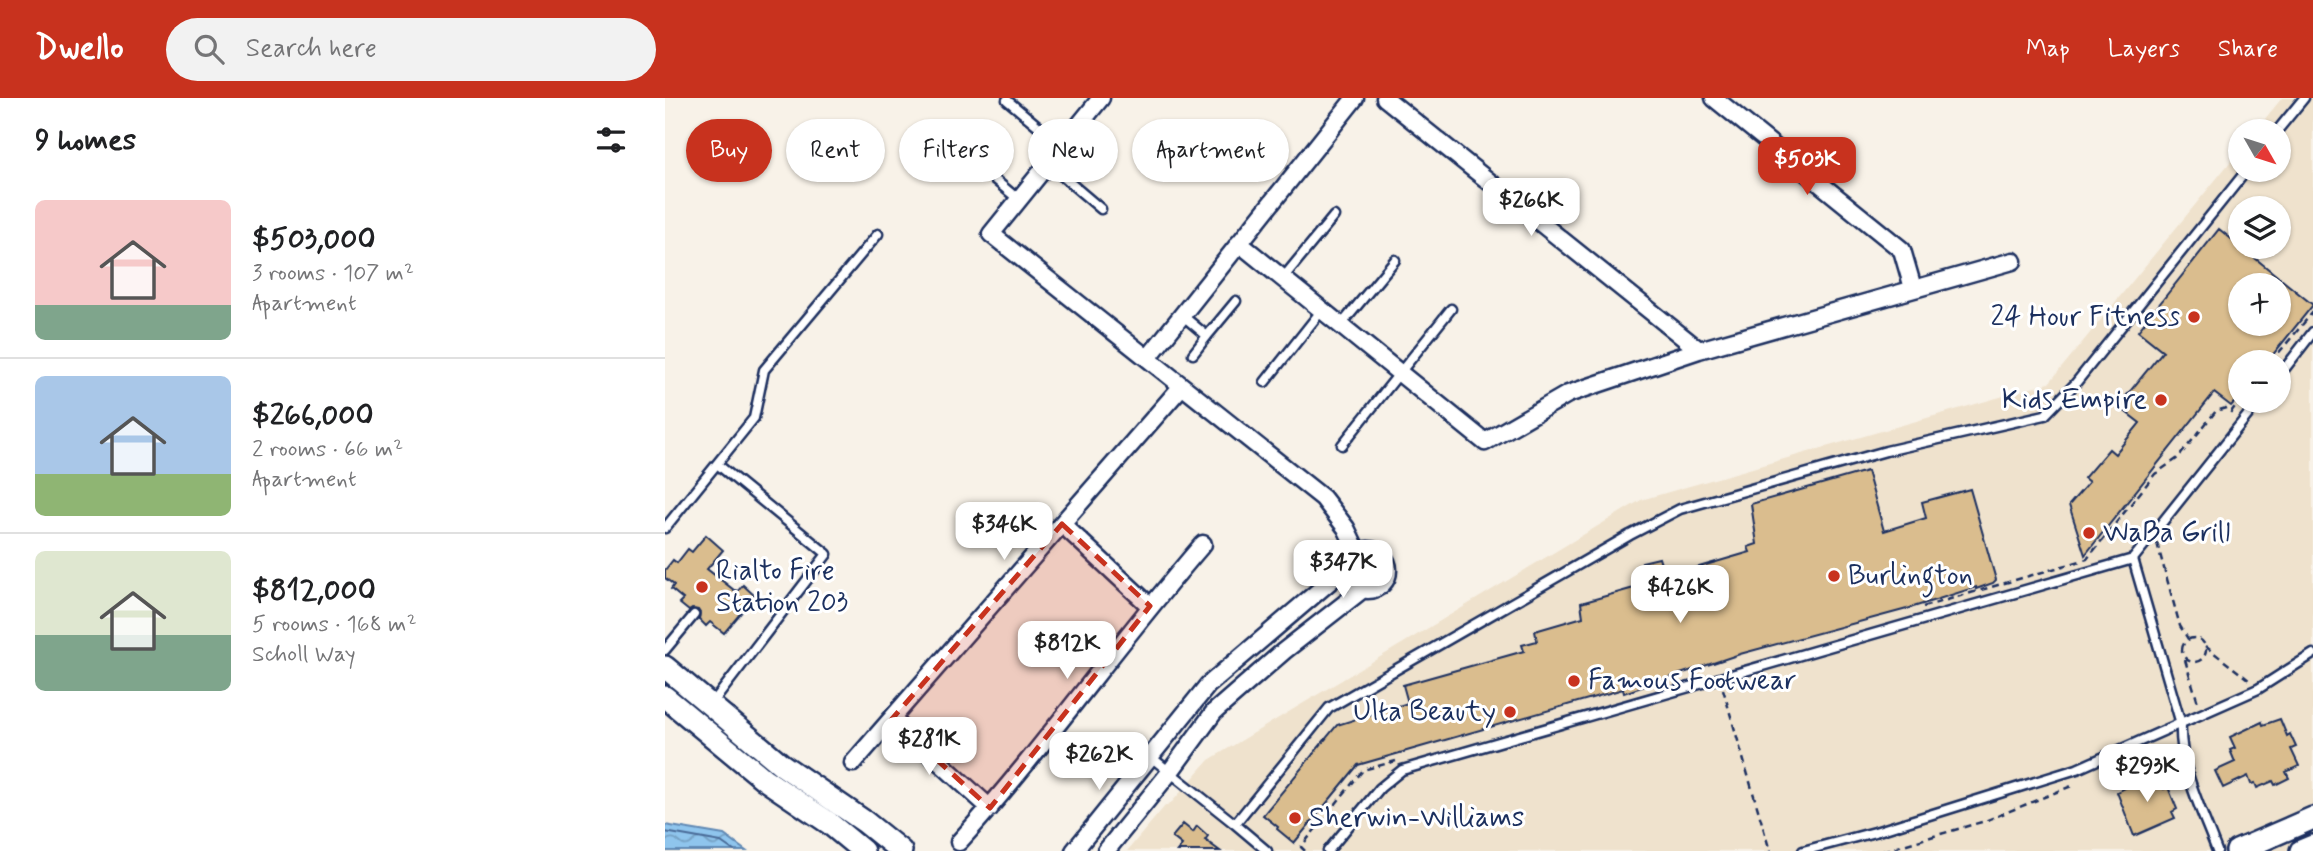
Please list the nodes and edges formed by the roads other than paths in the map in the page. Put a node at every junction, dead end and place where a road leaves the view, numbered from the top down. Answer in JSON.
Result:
{"nodes":[{"id":1,"x":1101,"y":98,"type":"edge"},
{"id":2,"x":1355,"y":98,"type":"edge"},
{"id":3,"x":1385,"y":98,"type":"edge"},
{"id":4,"x":1714,"y":98,"type":"edge"},
{"id":5,"x":2304,"y":98,"type":"edge"},
{"id":6,"x":1007,"y":100,"type":"edge"},
{"id":7,"x":1030,"y":119,"type":"edge"},
{"id":8,"x":1084,"y":119,"type":"edge"},
{"id":9,"x":2287,"y":119,"type":"edge"},
{"id":10,"x":998,"y":182,"type":"edge"},
{"id":11,"x":1034,"y":182,"type":"edge"},
{"id":12,"x":1069,"y":182,"type":"edge"},
{"id":13,"x":2237,"y":182,"type":"edge"},
{"id":14,"x":1019,"y":200,"type":"junction"},
{"id":15,"x":1101,"y":209,"type":"dead end"},
{"id":16,"x":1334,"y":216,"type":"dead end"},
{"id":17,"x":878,"y":234,"type":"dead end"},
{"id":18,"x":1239,"y":243,"type":"junction"},
{"id":19,"x":1395,"y":260,"type":"dead end"},
{"id":20,"x":2013,"y":261,"type":"dead end"},
{"id":21,"x":1283,"y":278,"type":"junction"},
{"id":22,"x":1913,"y":288,"type":"junction"},
{"id":23,"x":1237,"y":301,"type":"dead end"},
{"id":24,"x":1451,"y":309,"type":"dead end"},
{"id":25,"x":1322,"y":310,"type":"junction"},
{"id":26,"x":1182,"y":315,"type":"junction"},
{"id":27,"x":1341,"y":326,"type":"junction"},
{"id":28,"x":2313,"y":332,"type":"edge"},
{"id":29,"x":1207,"y":336,"type":"junction"},
{"id":30,"x":1699,"y":350,"type":"junction"},
{"id":31,"x":1193,"y":354,"type":"dead end"},
{"id":32,"x":1148,"y":358,"type":"junction"},
{"id":33,"x":2291,"y":360,"type":"edge"},
{"id":34,"x":1399,"y":373,"type":"junction"},
{"id":35,"x":1265,"y":382,"type":"dead end"},
{"id":36,"x":1182,"y":386,"type":"junction"},
{"id":37,"x":2249,"y":413,"type":"edge"},
{"id":38,"x":1342,"y":445,"type":"dead end"},
{"id":39,"x":717,"y":464,"type":"junction"},
{"id":40,"x":1062,"y":524,"type":"junction"},
{"id":41,"x":665,"y":528,"type":"edge"},
{"id":42,"x":1203,"y":544,"type":"dead end"},
{"id":43,"x":1353,"y":559,"type":"junction"},
{"id":44,"x":2133,"y":559,"type":"junction"},
{"id":45,"x":1362,"y":590,"type":"junction"},
{"id":46,"x":1150,"y":606,"type":"junction"},
{"id":47,"x":1298,"y":607,"type":"junction"},
{"id":48,"x":694,"y":615,"type":"dead end"},
{"id":49,"x":1313,"y":628,"type":"junction"},
{"id":50,"x":665,"y":650,"type":"edge"},
{"id":51,"x":2313,"y":654,"type":"edge"},
{"id":52,"x":665,"y":667,"type":"edge"},
{"id":53,"x":665,"y":696,"type":"edge"},
{"id":54,"x":711,"y":705,"type":"junction"},
{"id":55,"x":892,"y":719,"type":"junction"},
{"id":56,"x":2181,"y":724,"type":"junction"},
{"id":57,"x":1151,"y":757,"type":"junction"},
{"id":58,"x":853,"y":763,"type":"dead end"},
{"id":59,"x":1170,"y":772,"type":"junction"},
{"id":60,"x":990,"y":808,"type":"junction"},
{"id":61,"x":2313,"y":818,"type":"edge"},
{"id":62,"x":1235,"y":824,"type":"junction"},
{"id":63,"x":959,"y":842,"type":"dead end"},
{"id":64,"x":2313,"y":846,"type":"edge"},
{"id":65,"x":863,"y":851,"type":"edge"},
{"id":66,"x":901,"y":851,"type":"edge"},
{"id":67,"x":1074,"y":851,"type":"edge"},
{"id":68,"x":1106,"y":851,"type":"edge"},
{"id":69,"x":1267,"y":851,"type":"edge"},
{"id":70,"x":1328,"y":851,"type":"edge"},
{"id":71,"x":1803,"y":851,"type":"edge"},
{"id":72,"x":2217,"y":851,"type":"edge"},
{"id":73,"x":2237,"y":851,"type":"edge"},
{"id":74,"x":2301,"y":851,"type":"edge"}],
"edges":[{"from":1,"to":8,"type":"street"},
{"from":2,"to":18,"type":"street"},
{"from":3,"to":30,"type":"street"},
{"from":4,"to":22,"type":"street"},
{"from":5,"to":9,"type":"lane"},
{"from":6,"to":7,"type":"lane"},
{"from":10,"to":14,"type":"lane"},
{"from":11,"to":14,"type":"street"},
{"from":12,"to":15,"type":"lane"},
{"from":13,"to":62,"type":"lane"},
{"from":14,"to":32,"type":"street"},
{"from":16,"to":21,"type":"lane"},
{"from":17,"to":39,"type":"lane"},
{"from":18,"to":21,"type":"street"},
{"from":18,"to":26,"type":"street"},
{"from":19,"to":27,"type":"lane"},
{"from":20,"to":22,"type":"street"},
{"from":21,"to":25,"type":"street"},
{"from":22,"to":30,"type":"street"},
{"from":23,"to":29,"type":"lane"},
{"from":24,"to":34,"type":"lane"},
{"from":25,"to":27,"type":"street"},
{"from":25,"to":35,"type":"lane"},
{"from":26,"to":29,"type":"lane"},
{"from":26,"to":32,"type":"street"},
{"from":27,"to":34,"type":"street"},
{"from":28,"to":33,"type":"lane"},
{"from":29,"to":31,"type":"lane"},
{"from":30,"to":34,"type":"street"},
{"from":32,"to":36,"type":"street"},
{"from":34,"to":38,"type":"lane"},
{"from":36,"to":40,"type":"street"},
{"from":36,"to":43,"type":"street"},
{"from":37,"to":44,"type":"lane"},
{"from":39,"to":41,"type":"lane"},
{"from":39,"to":54,"type":"lane"},
{"from":40,"to":46,"type":"street"},
{"from":40,"to":55,"type":"street"},
{"from":42,"to":46,"type":"street"},
{"from":43,"to":45,"type":"street"},
{"from":43,"to":45,"type":"street"},
{"from":43,"to":47,"type":"street"},
{"from":44,"to":56,"type":"lane"},
{"from":44,"to":70,"type":"lane"},
{"from":45,"to":49,"type":"street"},
{"from":46,"to":60,"type":"street"},
{"from":47,"to":49,"type":"street"},
{"from":47,"to":57,"type":"street"},
{"from":48,"to":50,"type":"lane"},
{"from":49,"to":59,"type":"street"},
{"from":51,"to":56,"type":"lane"},
{"from":52,"to":54,"type":"main road"},
{"from":53,"to":65,"type":"main road"},
{"from":54,"to":66,"type":"main road"},
{"from":55,"to":58,"type":"street"},
{"from":55,"to":60,"type":"street"},
{"from":56,"to":71,"type":"lane"},
{"from":56,"to":72,"type":"lane"},
{"from":57,"to":59,"type":"lane"},
{"from":57,"to":67,"type":"street"},
{"from":59,"to":62,"type":"lane"},
{"from":59,"to":68,"type":"street"},
{"from":60,"to":63,"type":"street"},
{"from":61,"to":73,"type":"main road"},
{"from":62,"to":69,"type":"lane"},
{"from":64,"to":74,"type":"main road"}]}
